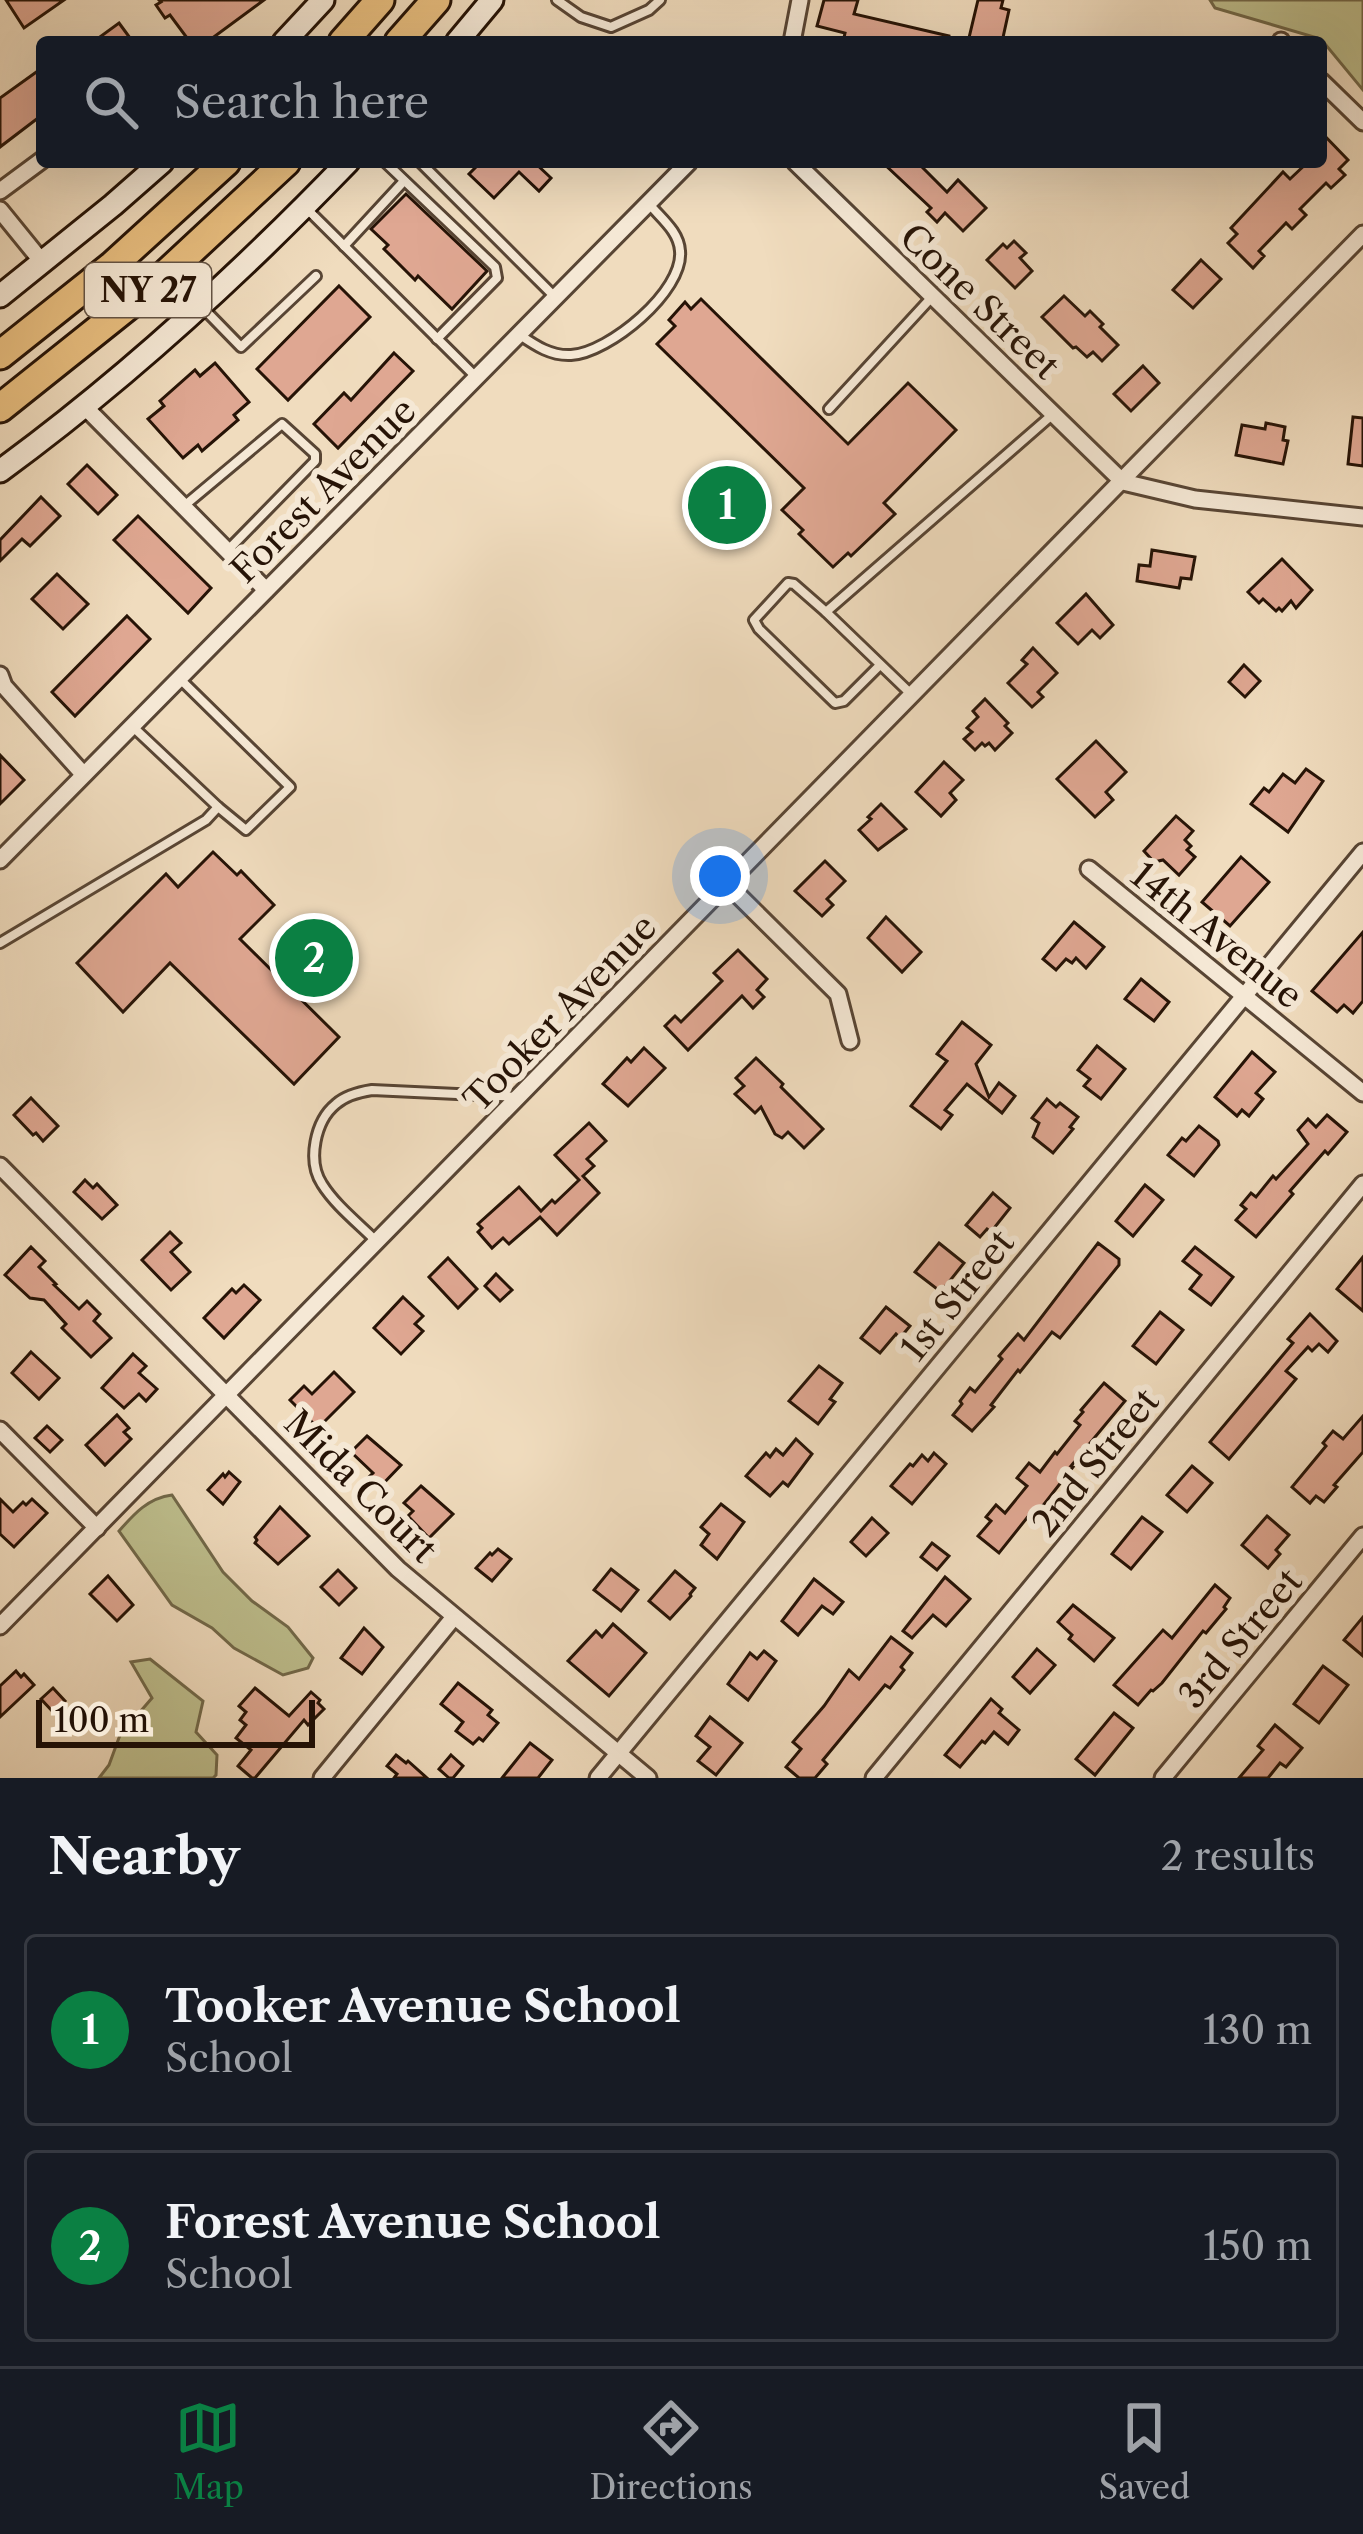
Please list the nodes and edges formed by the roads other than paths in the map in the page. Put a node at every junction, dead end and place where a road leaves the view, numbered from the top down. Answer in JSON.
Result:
{"nodes":[{"id":1,"x":323,"y":0,"type":"edge"},
{"id":2,"x":380,"y":0,"type":"edge"},
{"id":3,"x":436,"y":0,"type":"edge"},
{"id":4,"x":492,"y":0,"type":"edge"},
{"id":5,"x":557,"y":0,"type":"edge"},
{"id":6,"x":660,"y":0,"type":"edge"},
{"id":7,"x":800,"y":0,"type":"edge"},
{"id":8,"x":290,"y":36,"type":"edge"},
{"id":9,"x":348,"y":36,"type":"edge"},
{"id":10,"x":404,"y":36,"type":"edge"},
{"id":11,"x":462,"y":36,"type":"edge"},
{"id":12,"x":792,"y":36,"type":"edge"},
{"id":13,"x":1327,"y":87,"type":"edge"},
{"id":14,"x":1363,"y":122,"type":"edge"},
{"id":15,"x":36,"y":164,"type":"edge"},
{"id":16,"x":154,"y":168,"type":"edge"},
{"id":17,"x":219,"y":168,"type":"edge"},
{"id":18,"x":280,"y":168,"type":"edge"},
{"id":19,"x":342,"y":168,"type":"edge"},
{"id":20,"x":391,"y":168,"type":"edge"},
{"id":21,"x":426,"y":168,"type":"edge"},
{"id":22,"x":683,"y":168,"type":"edge"},
{"id":23,"x":801,"y":168,"type":"edge"},
{"id":24,"x":404,"y":181,"type":"junction"},
{"id":25,"x":0,"y":191,"type":"edge"},
{"id":26,"x":648,"y":203,"type":"junction"},
{"id":27,"x":305,"y":207,"type":"junction"},
{"id":28,"x":0,"y":210,"type":"edge"},
{"id":29,"x":1363,"y":234,"type":"edge"},
{"id":30,"x":344,"y":247,"type":"junction"},
{"id":31,"x":44,"y":262,"type":"junction"},
{"id":32,"x":316,"y":276,"type":"dead end"},
{"id":33,"x":0,"y":296,"type":"edge"},
{"id":34,"x":932,"y":296,"type":"junction"},
{"id":35,"x":555,"y":298,"type":"junction"},
{"id":36,"x":202,"y":307,"type":"junction"},
{"id":37,"x":519,"y":334,"type":"junction"},
{"id":38,"x":437,"y":339,"type":"junction"},
{"id":39,"x":0,"y":355,"type":"edge"},
{"id":40,"x":476,"y":377,"type":"junction"},
{"id":41,"x":85,"y":407,"type":"junction"},
{"id":42,"x":0,"y":408,"type":"edge"},
{"id":43,"x":829,"y":409,"type":"dead end"},
{"id":44,"x":1053,"y":414,"type":"junction"},
{"id":45,"x":0,"y":471,"type":"edge"},
{"id":46,"x":1123,"y":482,"type":"junction"},
{"id":47,"x":183,"y":507,"type":"junction"},
{"id":48,"x":1363,"y":517,"type":"edge"},
{"id":49,"x":227,"y":550,"type":"junction"},
{"id":50,"x":266,"y":590,"type":"junction"},
{"id":51,"x":826,"y":612,"type":"junction"},
{"id":52,"x":880,"y":665,"type":"junction"},
{"id":53,"x":0,"y":675,"type":"edge"},
{"id":54,"x":179,"y":678,"type":"junction"},
{"id":55,"x":914,"y":696,"type":"junction"},
{"id":56,"x":132,"y":725,"type":"junction"},
{"id":57,"x":83,"y":774,"type":"junction"},
{"id":58,"x":218,"y":807,"type":"junction"},
{"id":59,"x":1363,"y":852,"type":"edge"},
{"id":60,"x":0,"y":860,"type":"edge"},
{"id":61,"x":1089,"y":869,"type":"dead end"},
{"id":62,"x":728,"y":885,"type":"junction"},
{"id":63,"x":0,"y":943,"type":"edge"},
{"id":64,"x":1244,"y":995,"type":"junction"},
{"id":65,"x":850,"y":1041,"type":"dead end"},
{"id":66,"x":1363,"y":1093,"type":"edge"},
{"id":67,"x":519,"y":1097,"type":"junction"},
{"id":68,"x":0,"y":1166,"type":"edge"},
{"id":69,"x":1363,"y":1184,"type":"edge"},
{"id":70,"x":377,"y":1243,"type":"junction"},
{"id":71,"x":228,"y":1395,"type":"junction"},
{"id":72,"x":0,"y":1430,"type":"edge"},
{"id":73,"x":97,"y":1528,"type":"junction"},
{"id":74,"x":1363,"y":1537,"type":"edge"},
{"id":75,"x":454,"y":1617,"type":"junction"},
{"id":76,"x":0,"y":1626,"type":"edge"},
{"id":77,"x":618,"y":1754,"type":"junction"},
{"id":78,"x":322,"y":1778,"type":"edge"},
{"id":79,"x":598,"y":1778,"type":"edge"},
{"id":80,"x":648,"y":1778,"type":"edge"},
{"id":81,"x":874,"y":1778,"type":"edge"},
{"id":82,"x":1163,"y":1778,"type":"edge"}],
"edges":[{"from":1,"to":8,"type":"main road"},
{"from":2,"to":9,"type":"highway"},
{"from":3,"to":10,"type":"highway"},
{"from":4,"to":11,"type":"main road"},
{"from":5,"to":6,"type":"lane"},
{"from":7,"to":12,"type":"street"},
{"from":13,"to":14,"type":"street"},
{"from":15,"to":25,"type":"street"},
{"from":16,"to":31,"type":"main road"},
{"from":17,"to":39,"type":"highway","number":"NY 27"},
{"from":18,"to":42,"type":"highway","number":"NY 27"},
{"from":19,"to":27,"type":"main road"},
{"from":20,"to":24,"type":"lane"},
{"from":21,"to":35,"type":"lane"},
{"from":22,"to":26,"type":"street","name":"Forest Avenue"},
{"from":23,"to":34,"type":"street","name":"Cone Street"},
{"from":24,"to":30,"type":"lane"},
{"from":24,"to":38,"type":"lane"},
{"from":26,"to":35,"type":"street","name":"Forest Avenue"},
{"from":26,"to":37,"type":"lane"},
{"from":27,"to":30,"type":"lane"},
{"from":27,"to":36,"type":"main road"},
{"from":28,"to":31,"type":"street"},
{"from":29,"to":46,"type":"street","name":"Tooker Avenue"},
{"from":30,"to":38,"type":"lane"},
{"from":31,"to":33,"type":"main road"},
{"from":32,"to":36,"type":"lane"},
{"from":34,"to":43,"type":"lane"},
{"from":34,"to":44,"type":"street","name":"Cone Street"},
{"from":35,"to":37,"type":"street","name":"Forest Avenue"},
{"from":36,"to":41,"type":"main road"},
{"from":37,"to":40,"type":"street","name":"Forest Avenue"},
{"from":38,"to":40,"type":"lane"},
{"from":40,"to":50,"type":"street","name":"Forest Avenue"},
{"from":41,"to":45,"type":"main road"},
{"from":41,"to":47,"type":"street"},
{"from":44,"to":46,"type":"street","name":"Cone Street"},
{"from":44,"to":51,"type":"lane"},
{"from":46,"to":48,"type":"street"},
{"from":46,"to":55,"type":"street","name":"Tooker Avenue"},
{"from":47,"to":49,"type":"street"},
{"from":47,"to":49,"type":"lane"},
{"from":49,"to":50,"type":"street"},
{"from":50,"to":54,"type":"street","name":"Forest Avenue"},
{"from":51,"to":52,"type":"lane"},
{"from":51,"to":52,"type":"lane"},
{"from":52,"to":55,"type":"lane"},
{"from":53,"to":57,"type":"street"},
{"from":54,"to":56,"type":"street","name":"Forest Avenue"},
{"from":54,"to":58,"type":"lane"},
{"from":55,"to":62,"type":"street","name":"Tooker Avenue"},
{"from":56,"to":57,"type":"street","name":"Forest Avenue"},
{"from":56,"to":58,"type":"lane"},
{"from":57,"to":60,"type":"street","name":"Forest Avenue"},
{"from":58,"to":63,"type":"lane"},
{"from":59,"to":64,"type":"street","name":"1st Street"},
{"from":61,"to":64,"type":"street","name":"14th Avenue"},
{"from":62,"to":65,"type":"street"},
{"from":62,"to":67,"type":"street","name":"Tooker Avenue"},
{"from":64,"to":66,"type":"street","name":"14th Avenue"},
{"from":64,"to":77,"type":"street","name":"1st Street"},
{"from":67,"to":70,"type":"street","name":"Tooker Avenue"},
{"from":67,"to":70,"type":"lane"},
{"from":68,"to":71,"type":"street","name":"Mida Court"},
{"from":69,"to":81,"type":"street","name":"2nd Street"},
{"from":70,"to":71,"type":"street","name":"Tooker Avenue"},
{"from":71,"to":73,"type":"street","name":"Tooker Avenue"},
{"from":71,"to":75,"type":"street","name":"Mida Court"},
{"from":72,"to":73,"type":"street"},
{"from":73,"to":76,"type":"street","name":"Tooker Avenue"},
{"from":74,"to":82,"type":"street","name":"3rd Street"},
{"from":75,"to":77,"type":"street","name":"Mida Court"},
{"from":75,"to":78,"type":"street"},
{"from":77,"to":79,"type":"street","name":"1st Street"},
{"from":77,"to":80,"type":"street","name":"Mida Court"}]}
